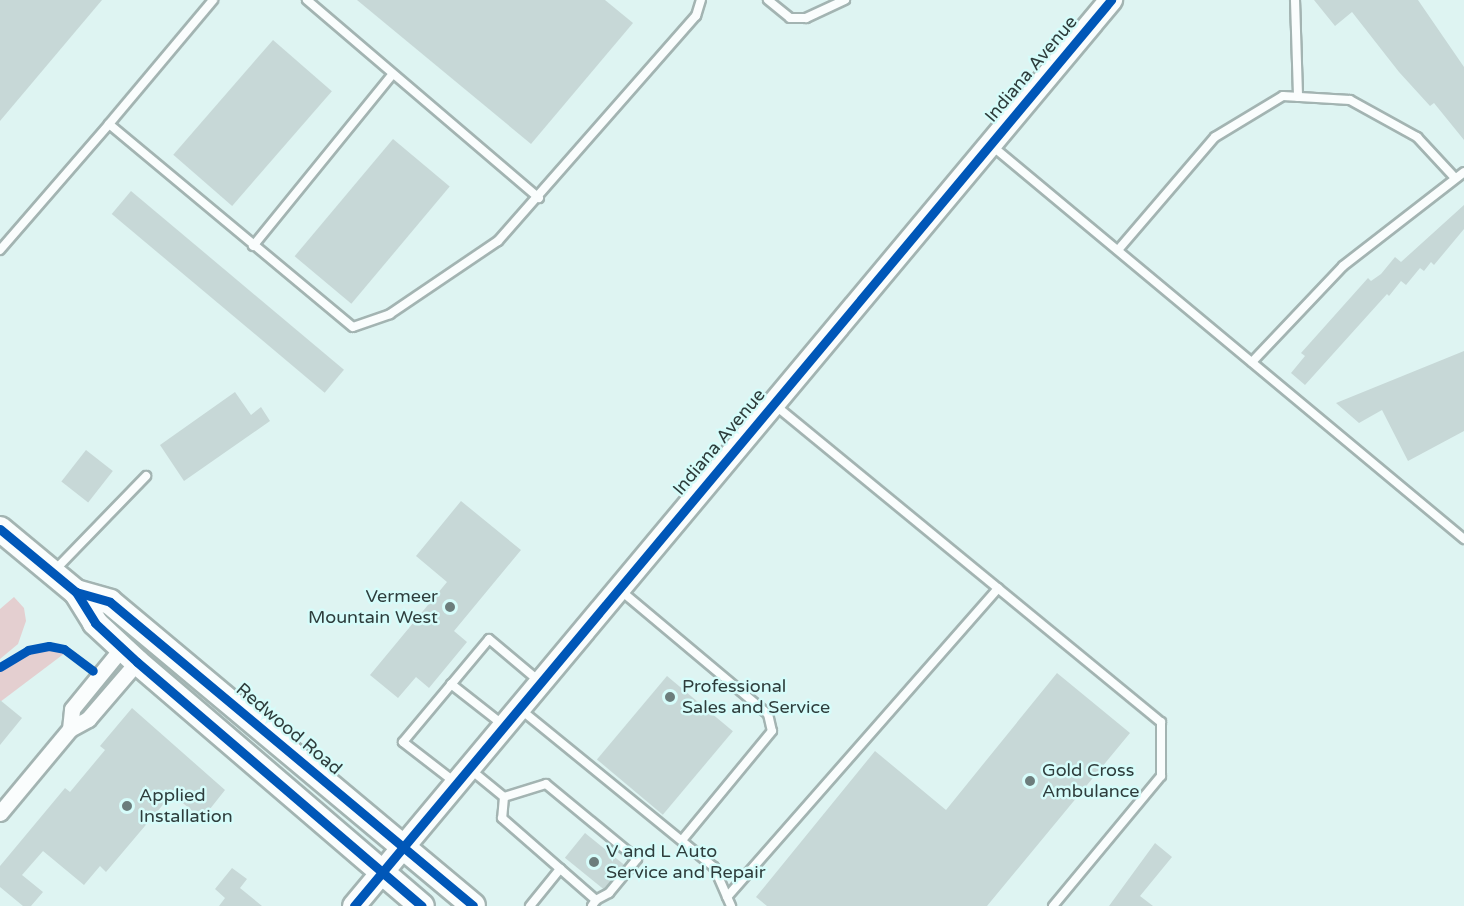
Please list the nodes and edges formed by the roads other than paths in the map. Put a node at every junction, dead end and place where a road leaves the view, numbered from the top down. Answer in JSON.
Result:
{"nodes":[{"id":1,"x":213,"y":0,"type":"edge"},
{"id":2,"x":307,"y":0,"type":"edge"},
{"id":3,"x":701,"y":0,"type":"edge"},
{"id":4,"x":768,"y":0,"type":"edge"},
{"id":5,"x":845,"y":0,"type":"edge"},
{"id":6,"x":1111,"y":0,"type":"edge"},
{"id":7,"x":1295,"y":0,"type":"edge"},
{"id":8,"x":392,"y":75,"type":"junction"},
{"id":9,"x":1298,"y":97,"type":"junction"},
{"id":10,"x":109,"y":124,"type":"junction"},
{"id":11,"x":990,"y":144,"type":"junction"},
{"id":12,"x":1464,"y":172,"type":"edge"},
{"id":13,"x":1455,"y":178,"type":"junction"},
{"id":14,"x":539,"y":198,"type":"junction"},
{"id":15,"x":253,"y":246,"type":"junction"},
{"id":16,"x":0,"y":250,"type":"edge"},
{"id":17,"x":1118,"y":250,"type":"junction"},
{"id":18,"x":1252,"y":363,"type":"junction"},
{"id":19,"x":773,"y":403,"type":"junction"},
{"id":20,"x":146,"y":476,"type":"dead end"},
{"id":21,"x":0,"y":529,"type":"edge"},
{"id":22,"x":1464,"y":539,"type":"edge"},
{"id":23,"x":52,"y":573,"type":"junction"},
{"id":24,"x":998,"y":588,"type":"junction"},
{"id":25,"x":619,"y":589,"type":"junction"},
{"id":26,"x":76,"y":592,"type":"junction"},
{"id":27,"x":130,"y":655,"type":"junction"},
{"id":28,"x":541,"y":683,"type":"junction"},
{"id":29,"x":451,"y":684,"type":"junction"},
{"id":30,"x":519,"y":709,"type":"junction"},
{"id":31,"x":505,"y":727,"type":"junction"},
{"id":32,"x":463,"y":776,"type":"junction"},
{"id":33,"x":504,"y":797,"type":"junction"},
{"id":34,"x":0,"y":813,"type":"edge"},
{"id":35,"x":682,"y":840,"type":"junction"},
{"id":36,"x":404,"y":847,"type":"junction"},
{"id":37,"x":560,"y":869,"type":"junction"},
{"id":38,"x":382,"y":872,"type":"junction"},
{"id":39,"x":728,"y":897,"type":"junction"},
{"id":40,"x":594,"y":903,"type":"edge"},
{"id":41,"x":354,"y":906,"type":"edge"},
{"id":42,"x":422,"y":906,"type":"edge"},
{"id":43,"x":473,"y":906,"type":"edge"},
{"id":44,"x":530,"y":906,"type":"edge"},
{"id":45,"x":731,"y":906,"type":"edge"},
{"id":46,"x":1053,"y":906,"type":"edge"}],
"edges":[{"from":1,"to":10,"type":"lane"},
{"from":2,"to":8,"type":"lane"},
{"from":3,"to":14,"type":"lane"},
{"from":4,"to":5,"type":"lane"},
{"from":6,"to":11,"type":"street","name":"Indiana Avenue"},
{"from":7,"to":9,"type":"lane"},
{"from":8,"to":14,"type":"lane"},
{"from":8,"to":15,"type":"lane"},
{"from":9,"to":13,"type":"lane"},
{"from":9,"to":17,"type":"lane"},
{"from":10,"to":15,"type":"lane"},
{"from":10,"to":16,"type":"lane"},
{"from":11,"to":17,"type":"lane"},
{"from":11,"to":19,"type":"street","name":"Indiana Avenue"},
{"from":12,"to":13,"type":"lane"},
{"from":13,"to":18,"type":"lane"},
{"from":14,"to":15,"type":"lane"},
{"from":17,"to":18,"type":"lane"},
{"from":18,"to":22,"type":"lane"},
{"from":19,"to":24,"type":"lane"},
{"from":19,"to":25,"type":"street","name":"Indiana Avenue"},
{"from":20,"to":23,"type":"lane"},
{"from":21,"to":23,"type":"main road","name":"Redwood Road"},
{"from":23,"to":26,"type":"main road","name":"Redwood Road"},
{"from":24,"to":39,"type":"lane"},
{"from":24,"to":46,"type":"lane"},
{"from":25,"to":28,"type":"street","name":"Indiana Avenue"},
{"from":25,"to":35,"type":"lane"},
{"from":26,"to":27,"type":"main road","name":"Redwood Road"},
{"from":26,"to":36,"type":"main road","name":"Redwood Road"},
{"from":27,"to":34,"type":"street"},
{"from":27,"to":38,"type":"main road","name":"Redwood Road"},
{"from":28,"to":29,"type":"lane"},
{"from":28,"to":30,"type":"street","name":"Indiana Avenue"},
{"from":29,"to":31,"type":"lane"},
{"from":29,"to":32,"type":"lane"},
{"from":30,"to":31,"type":"street","name":"Indiana Avenue"},
{"from":30,"to":35,"type":"lane"},
{"from":31,"to":32,"type":"street","name":"Indiana Avenue"},
{"from":32,"to":33,"type":"lane"},
{"from":32,"to":36,"type":"street","name":"Indiana Avenue"},
{"from":33,"to":37,"type":"lane"},
{"from":33,"to":40,"type":"lane"},
{"from":35,"to":39,"type":"lane"},
{"from":36,"to":38,"type":"street","name":"Indiana Avenue"},
{"from":36,"to":43,"type":"main road","name":"Redwood Road"},
{"from":37,"to":40,"type":"lane"},
{"from":37,"to":44,"type":"lane"},
{"from":38,"to":41,"type":"street","name":"Indiana Avenue"},
{"from":38,"to":42,"type":"main road","name":"Redwood Road"},
{"from":39,"to":45,"type":"lane"}]}
